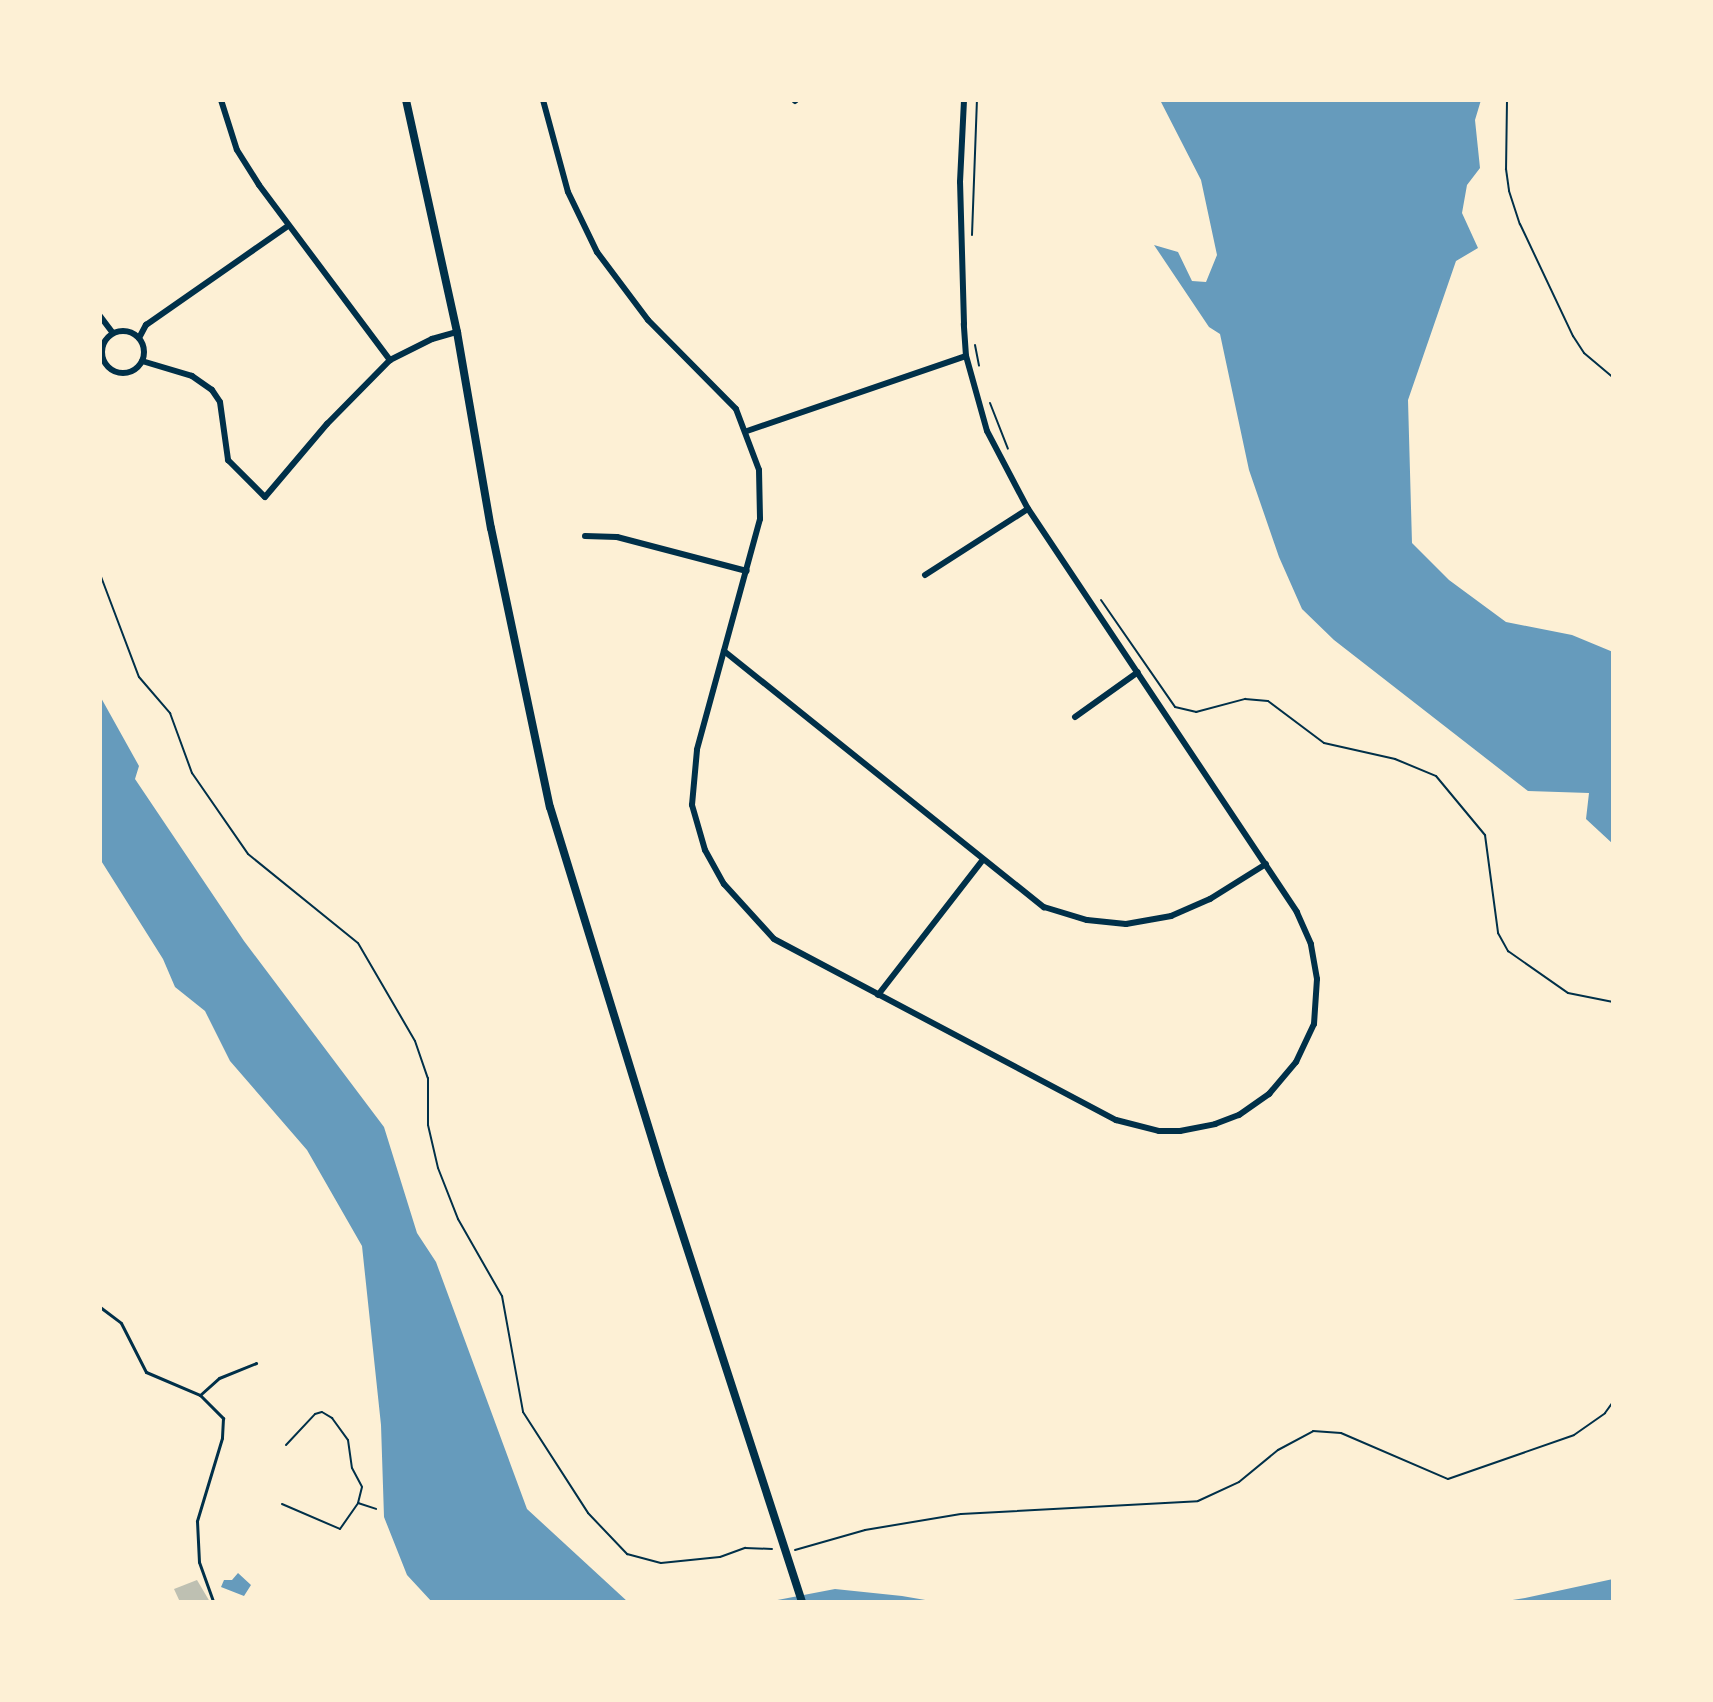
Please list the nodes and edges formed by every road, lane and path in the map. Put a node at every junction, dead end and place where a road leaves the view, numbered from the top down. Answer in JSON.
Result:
{"nodes":[{"id":1,"x":221,"y":100,"type":"edge"},
{"id":2,"x":406,"y":100,"type":"edge"},
{"id":3,"x":543,"y":100,"type":"edge"},
{"id":4,"x":964,"y":100,"type":"edge"},
{"id":5,"x":977,"y":100,"type":"edge"},
{"id":6,"x":1507,"y":100,"type":"edge"},
{"id":7,"x":288,"y":226,"type":"junction"},
{"id":8,"x":971,"y":243,"type":"dead end"},
{"id":9,"x":100,"y":316,"type":"edge"},
{"id":10,"x":457,"y":332,"type":"junction"},
{"id":11,"x":113,"y":333,"type":"junction"},
{"id":12,"x":139,"y":338,"type":"junction"},
{"id":13,"x":975,"y":340,"type":"dead end"},
{"id":14,"x":966,"y":356,"type":"junction"},
{"id":15,"x":390,"y":360,"type":"junction"},
{"id":16,"x":142,"y":361,"type":"junction"},
{"id":17,"x":1613,"y":377,"type":"edge"},
{"id":18,"x":981,"y":378,"type":"dead end"},
{"id":19,"x":990,"y":403,"type":"dead end"},
{"id":20,"x":747,"y":431,"type":"junction"},
{"id":21,"x":1010,"y":453,"type":"dead end"},
{"id":22,"x":1028,"y":509,"type":"junction"},
{"id":23,"x":585,"y":536,"type":"dead end"},
{"id":24,"x":747,"y":571,"type":"junction"},
{"id":25,"x":100,"y":574,"type":"edge"},
{"id":26,"x":925,"y":575,"type":"dead end"},
{"id":27,"x":1096,"y":592,"type":"dead end"},
{"id":28,"x":724,"y":651,"type":"junction"},
{"id":29,"x":1138,"y":672,"type":"junction"},
{"id":30,"x":1075,"y":717,"type":"dead end"},
{"id":31,"x":982,"y":861,"type":"junction"},
{"id":32,"x":1266,"y":864,"type":"junction"},
{"id":33,"x":878,"y":995,"type":"junction"},
{"id":34,"x":1613,"y":1002,"type":"edge"},
{"id":35,"x":100,"y":1307,"type":"edge"},
{"id":36,"x":256,"y":1363,"type":"dead end"},
{"id":37,"x":200,"y":1395,"type":"junction"},
{"id":38,"x":1613,"y":1402,"type":"edge"},
{"id":39,"x":286,"y":1445,"type":"dead end"},
{"id":40,"x":358,"y":1503,"type":"junction"},
{"id":41,"x":282,"y":1504,"type":"dead end"},
{"id":42,"x":376,"y":1509,"type":"dead end"},
{"id":43,"x":782,"y":1549,"type":"dead end"},
{"id":44,"x":794,"y":1550,"type":"dead end"},
{"id":45,"x":213,"y":1601,"type":"edge"},
{"id":46,"x":802,"y":1602,"type":"edge"}],
"edges":[{"from":1,"to":7,"type":"street"},
{"from":2,"to":10,"type":"main road"},
{"from":3,"to":20,"type":"street"},
{"from":4,"to":14,"type":"street"},
{"from":5,"to":8,"type":"path"},
{"from":6,"to":17,"type":"path"},
{"from":7,"to":12,"type":"street"},
{"from":7,"to":15,"type":"street"},
{"from":9,"to":11,"type":"street"},
{"from":10,"to":15,"type":"street"},
{"from":10,"to":46,"type":"main road"},
{"from":11,"to":12,"type":"street"},
{"from":11,"to":16,"type":"street"},
{"from":12,"to":16,"type":"street"},
{"from":13,"to":18,"type":"path"},
{"from":14,"to":20,"type":"street"},
{"from":14,"to":22,"type":"street"},
{"from":15,"to":16,"type":"street"},
{"from":19,"to":21,"type":"path"},
{"from":20,"to":24,"type":"street"},
{"from":22,"to":26,"type":"street"},
{"from":22,"to":29,"type":"street"},
{"from":23,"to":24,"type":"street"},
{"from":24,"to":28,"type":"street"},
{"from":25,"to":43,"type":"path"},
{"from":27,"to":34,"type":"path"},
{"from":28,"to":31,"type":"street"},
{"from":28,"to":33,"type":"street"},
{"from":29,"to":30,"type":"street"},
{"from":29,"to":32,"type":"street"},
{"from":31,"to":32,"type":"street"},
{"from":31,"to":33,"type":"street"},
{"from":32,"to":33,"type":"street"},
{"from":35,"to":37,"type":"lane"},
{"from":36,"to":37,"type":"lane"},
{"from":37,"to":45,"type":"lane"},
{"from":38,"to":44,"type":"path"},
{"from":39,"to":40,"type":"path"},
{"from":40,"to":41,"type":"path"},
{"from":40,"to":42,"type":"path"}]}
